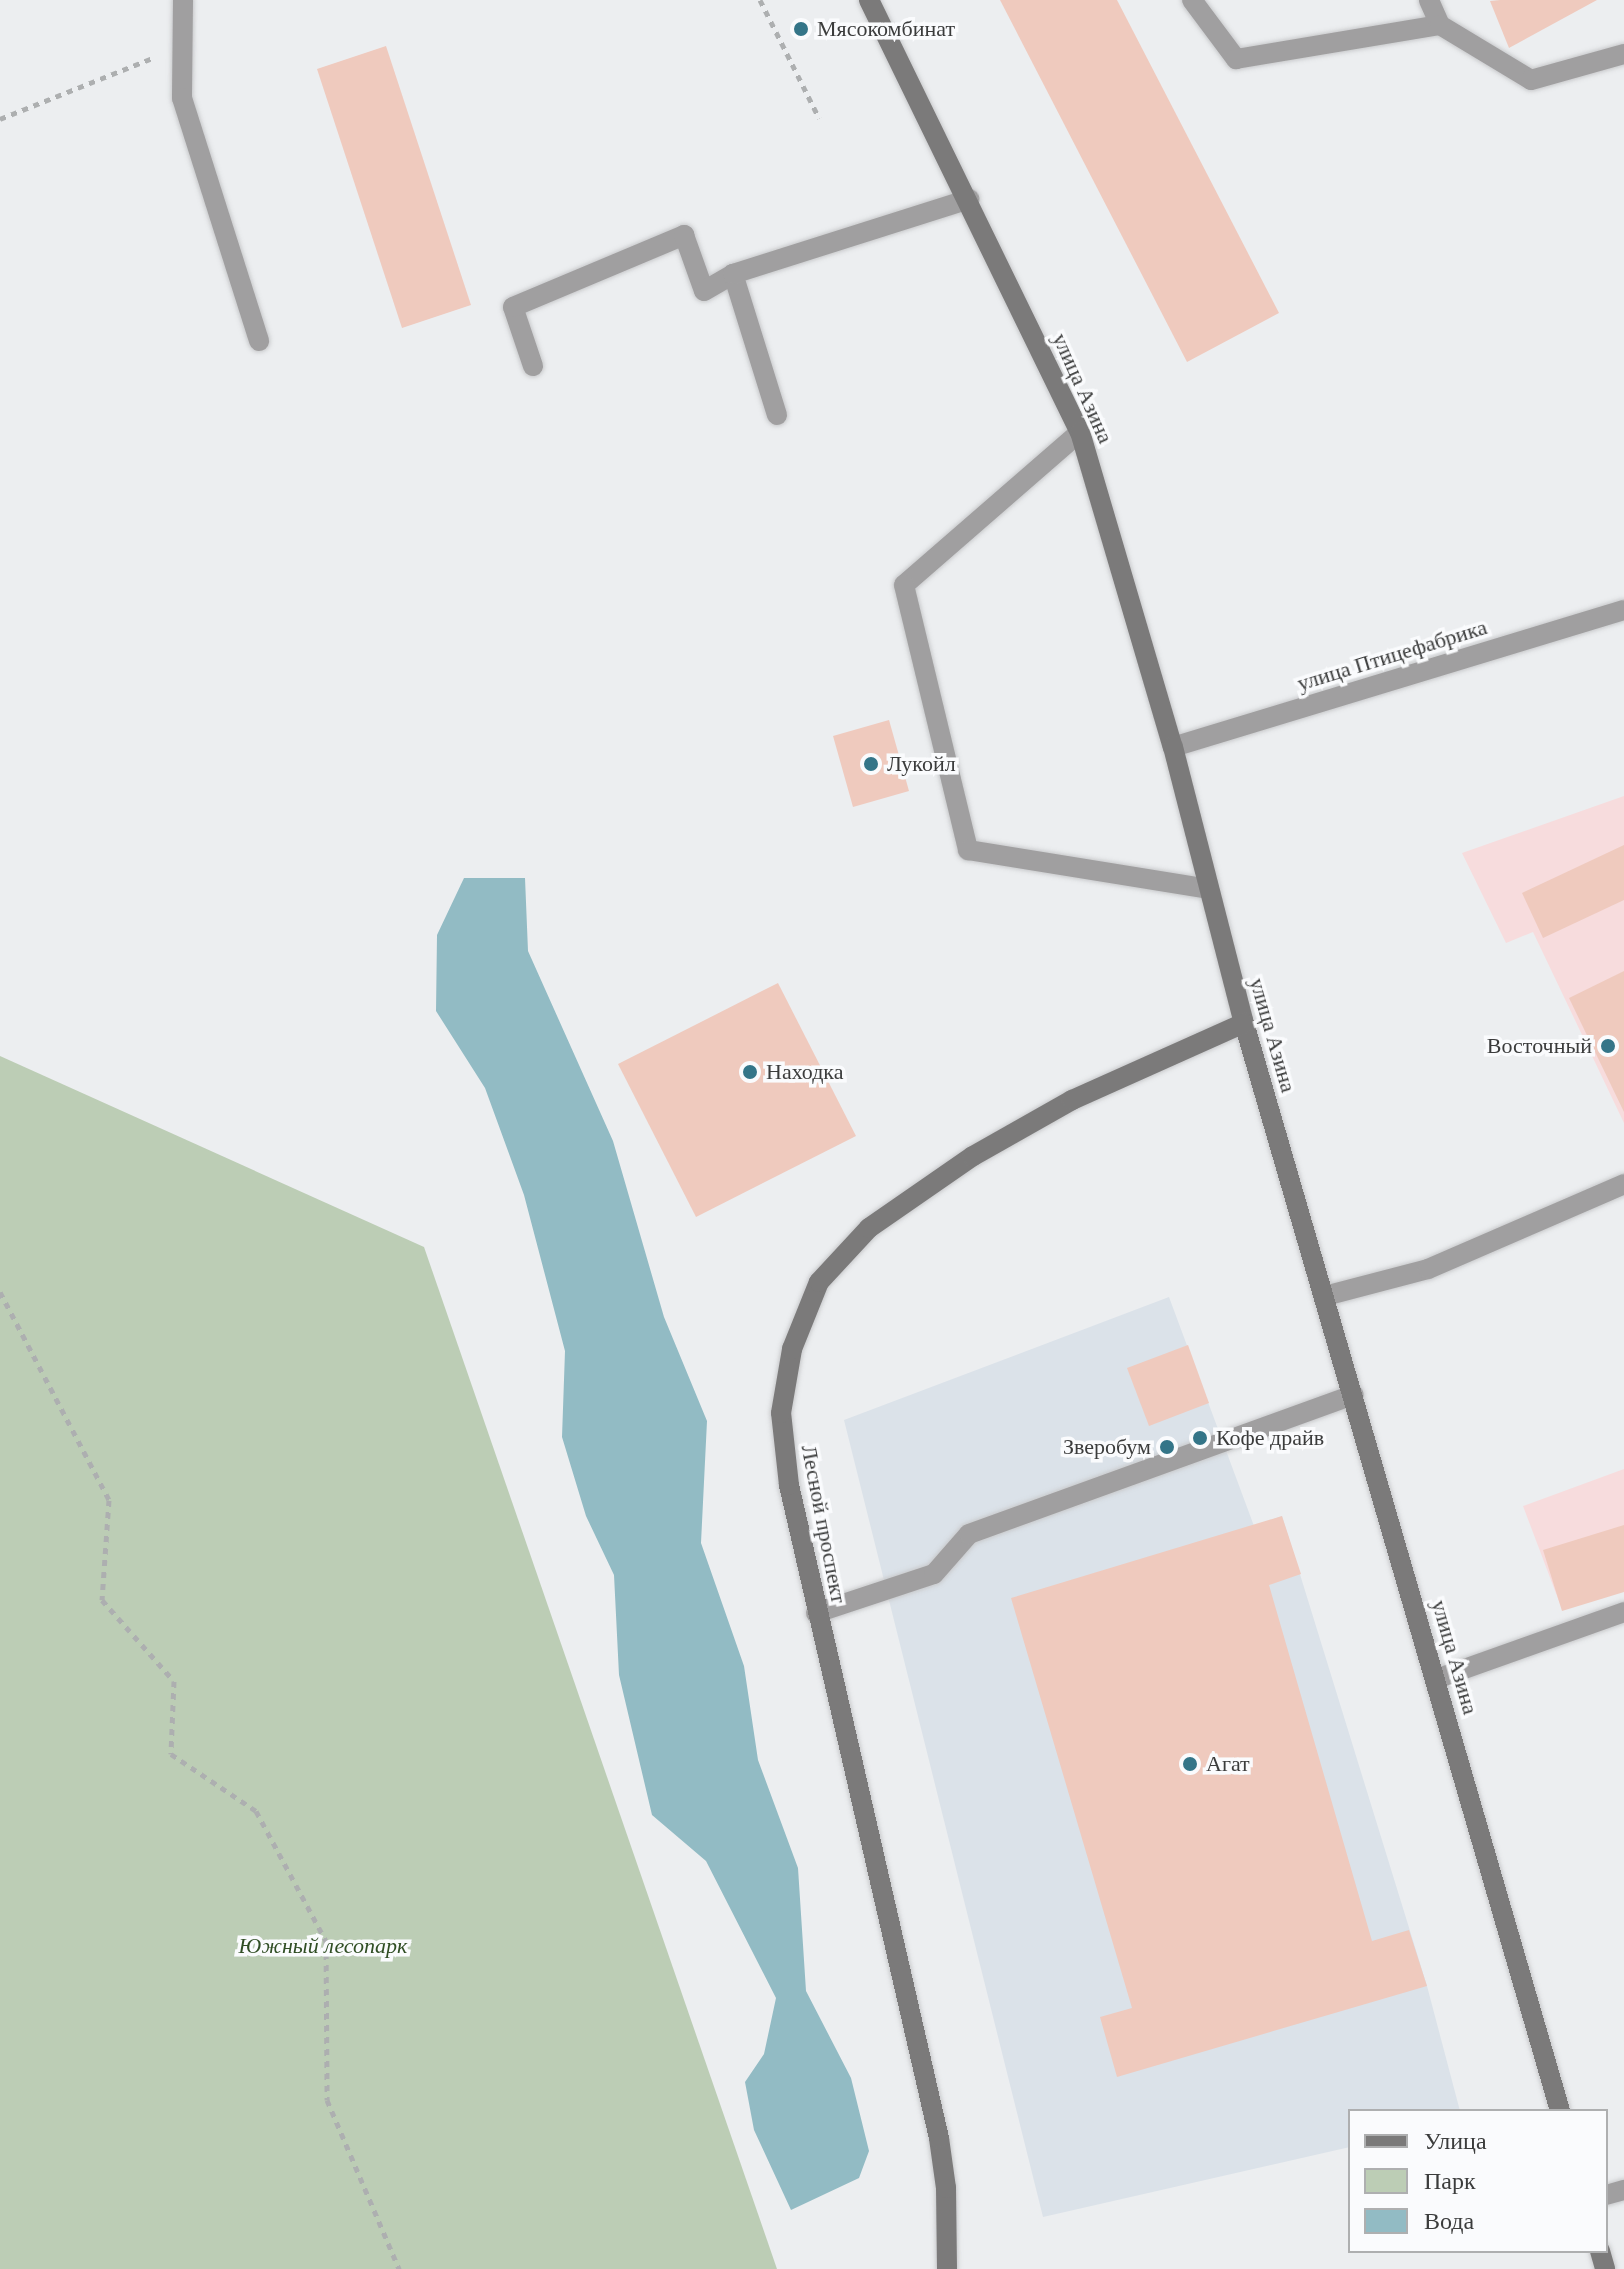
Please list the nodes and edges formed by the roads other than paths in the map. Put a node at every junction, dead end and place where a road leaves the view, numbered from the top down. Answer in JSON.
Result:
{"nodes":[{"id":1,"x":183,"y":0,"type":"edge"},
{"id":2,"x":869,"y":0,"type":"edge"},
{"id":3,"x":1192,"y":0,"type":"edge"},
{"id":4,"x":1429,"y":0,"type":"edge"},
{"id":5,"x":1440,"y":25,"type":"junction"},
{"id":6,"x":1624,"y":54,"type":"edge"},
{"id":7,"x":969,"y":199,"type":"junction"},
{"id":8,"x":733,"y":274,"type":"junction"},
{"id":9,"x":259,"y":341,"type":"dead end"},
{"id":10,"x":533,"y":366,"type":"dead end"},
{"id":11,"x":777,"y":415,"type":"dead end"},
{"id":12,"x":1080,"y":432,"type":"junction"},
{"id":13,"x":1624,"y":610,"type":"edge"},
{"id":14,"x":1173,"y":747,"type":"junction"},
{"id":15,"x":1208,"y":889,"type":"junction"},
{"id":16,"x":1244,"y":1023,"type":"junction"},
{"id":17,"x":1624,"y":1184,"type":"edge"},
{"id":18,"x":1325,"y":1296,"type":"junction"},
{"id":19,"x":1354,"y":1395,"type":"junction"},
{"id":20,"x":1624,"y":1612,"type":"edge"},
{"id":21,"x":816,"y":1613,"type":"junction"},
{"id":22,"x":1436,"y":1679,"type":"junction"},
{"id":23,"x":1559,"y":2109,"type":"edge"},
{"id":24,"x":947,"y":2269,"type":"edge"}],
"edges":[{"from":1,"to":9,"type":"street"},
{"from":2,"to":7,"type":"main road","name":"улица Азина"},
{"from":3,"to":5,"type":"street"},
{"from":4,"to":5,"type":"street"},
{"from":5,"to":6,"type":"street"},
{"from":7,"to":8,"type":"street"},
{"from":7,"to":12,"type":"main road","name":"улица Азина"},
{"from":8,"to":10,"type":"street"},
{"from":8,"to":11,"type":"street"},
{"from":12,"to":14,"type":"main road","name":"улица Азина"},
{"from":12,"to":15,"type":"street"},
{"from":13,"to":14,"type":"street","name":"улица Птицефабрика"},
{"from":14,"to":15,"type":"main road","name":"улица Азина"},
{"from":15,"to":16,"type":"main road","name":"улица Азина"},
{"from":16,"to":18,"type":"main road","name":"улица Азина"},
{"from":16,"to":21,"type":"main road","name":"Лесной проспект"},
{"from":17,"to":18,"type":"street"},
{"from":18,"to":19,"type":"main road","name":"улица Азина"},
{"from":19,"to":21,"type":"street"},
{"from":19,"to":22,"type":"main road","name":"улица Азина"},
{"from":20,"to":22,"type":"street"},
{"from":21,"to":24,"type":"main road","name":"Лесной проспект"},
{"from":22,"to":23,"type":"main road","name":"улица Азина"}]}
